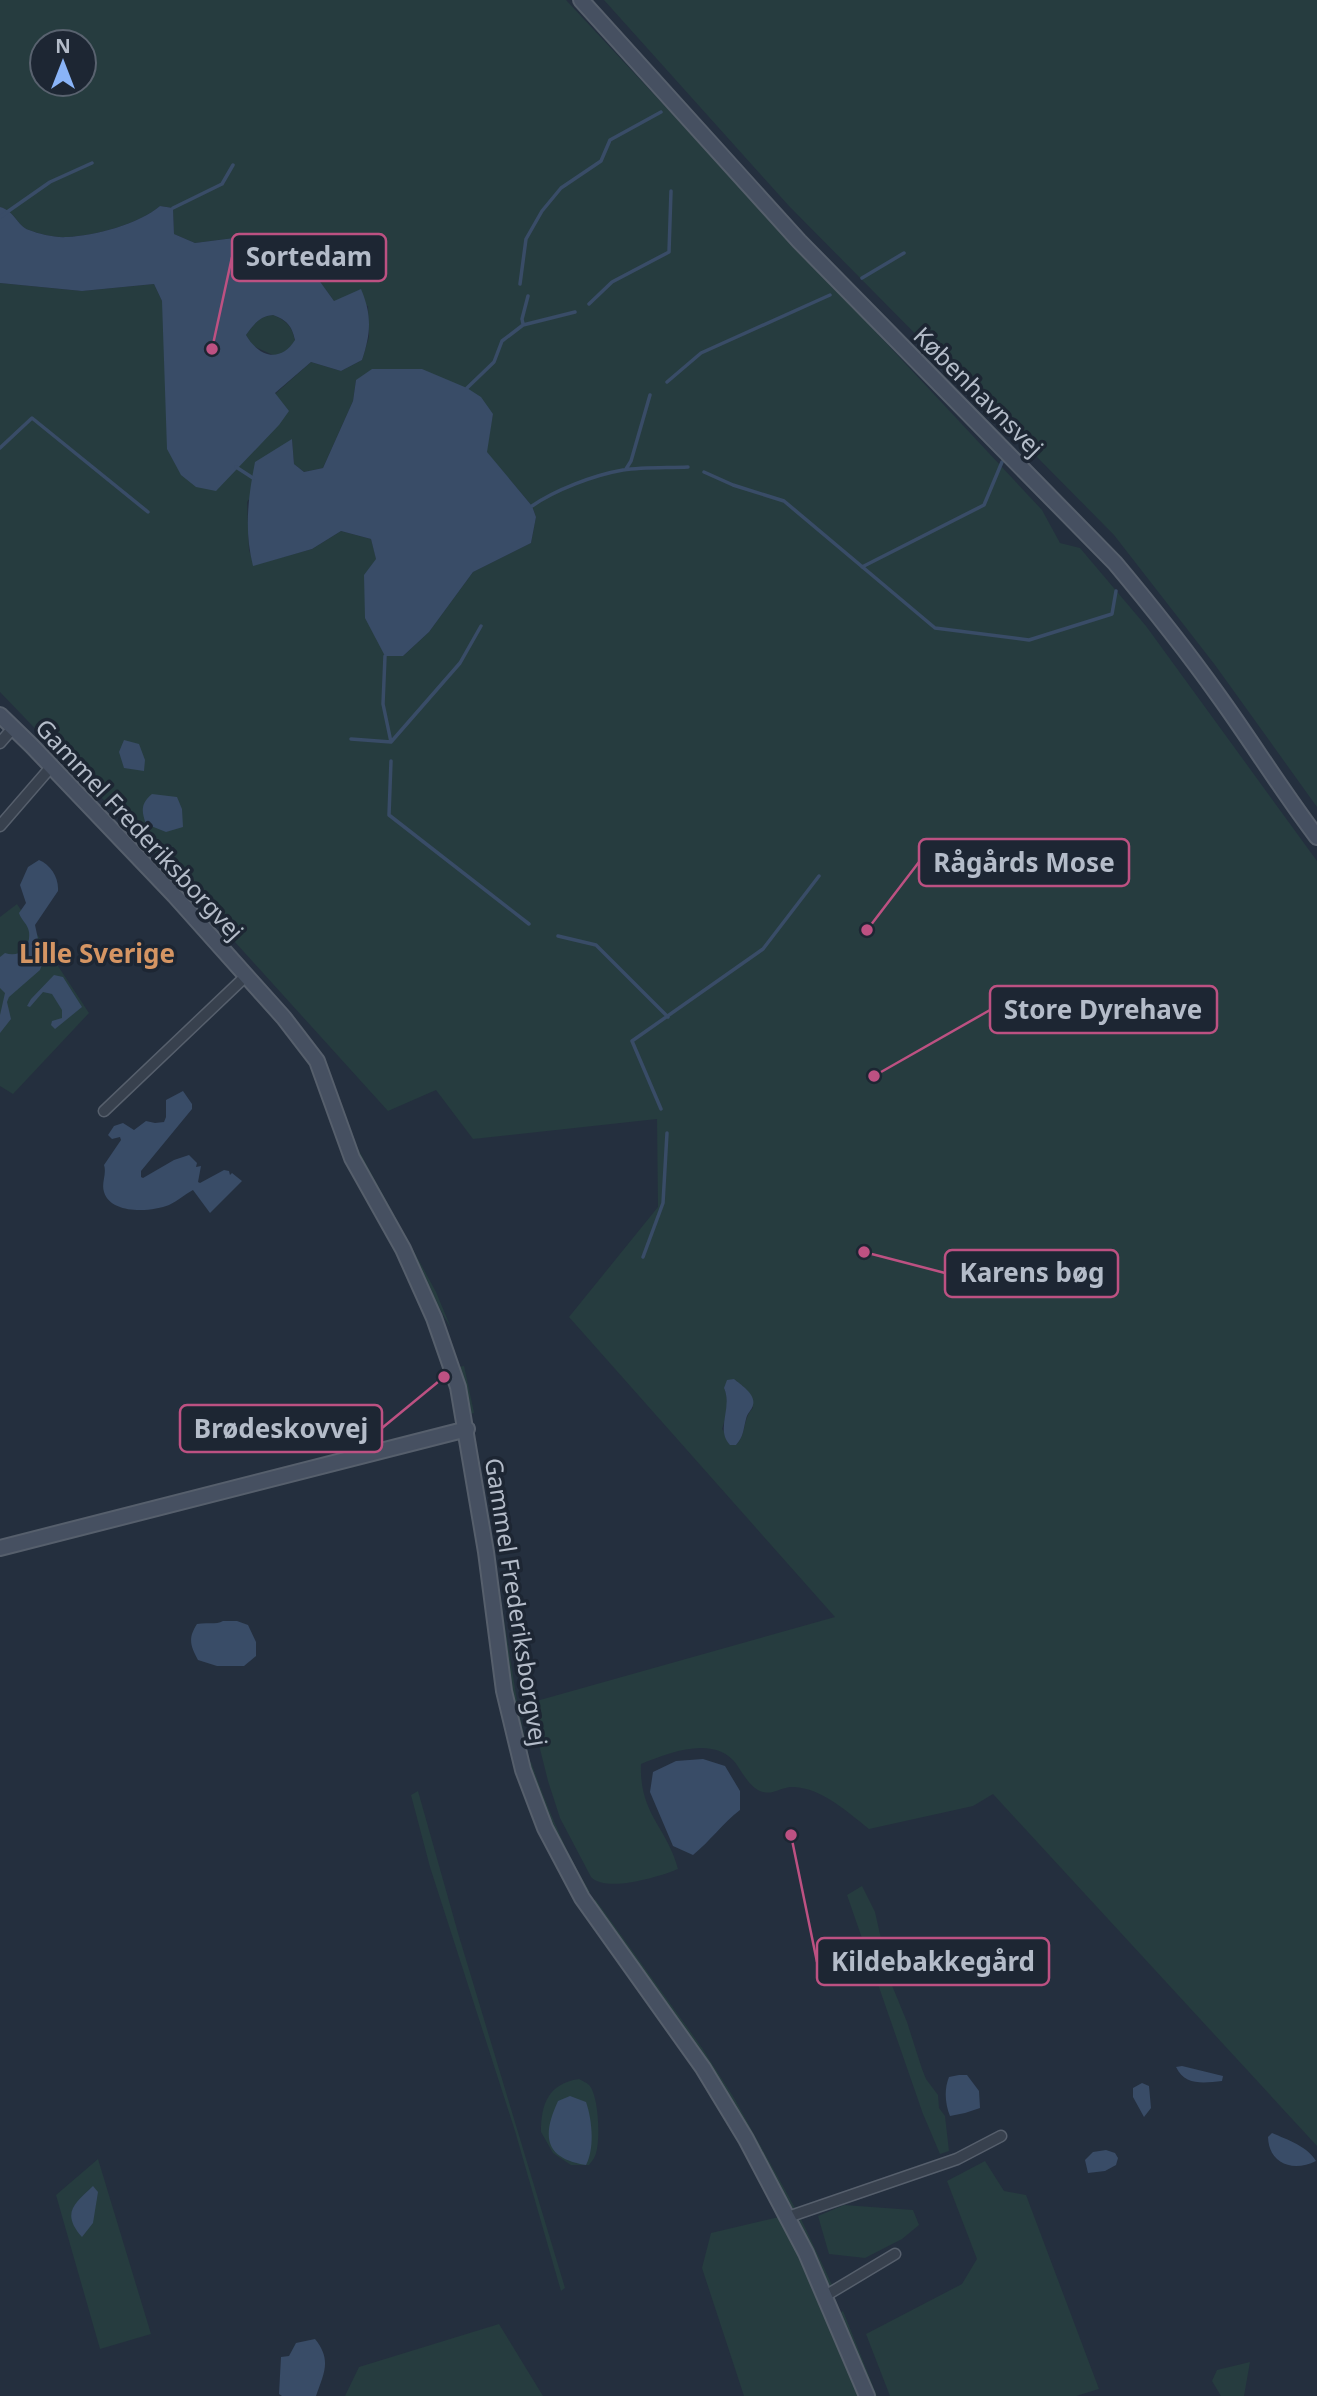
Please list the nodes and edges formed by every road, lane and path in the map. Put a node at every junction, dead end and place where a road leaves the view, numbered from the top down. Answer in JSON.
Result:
{"nodes":[{"id":1,"x":581,"y":0,"type":"edge"},
{"id":2,"x":0,"y":715,"type":"edge"},
{"id":3,"x":13,"y":728,"type":"junction"},
{"id":4,"x":0,"y":743,"type":"edge"},
{"id":5,"x":51,"y":767,"type":"junction"},
{"id":6,"x":0,"y":826,"type":"edge"},
{"id":7,"x":1317,"y":837,"type":"edge"},
{"id":8,"x":247,"y":975,"type":"junction"},
{"id":9,"x":104,"y":1111,"type":"dead end"},
{"id":10,"x":467,"y":1429,"type":"junction"},
{"id":11,"x":0,"y":1548,"type":"edge"},
{"id":12,"x":1001,"y":2136,"type":"dead end"},
{"id":13,"x":788,"y":2217,"type":"junction"},
{"id":14,"x":895,"y":2254,"type":"dead end"},
{"id":15,"x":825,"y":2296,"type":"junction"},
{"id":16,"x":867,"y":2396,"type":"edge"}],
"edges":[{"from":1,"to":7,"type":"street","name":"Københavnsvej"},
{"from":2,"to":3,"type":"street","name":"Gammel Frederiksborgvej"},
{"from":3,"to":4,"type":"street"},
{"from":3,"to":5,"type":"street","name":"Gammel Frederiksborgvej"},
{"from":5,"to":6,"type":"street"},
{"from":5,"to":8,"type":"street","name":"Gammel Frederiksborgvej"},
{"from":8,"to":9,"type":"street","name":"Gammel Frederiksborgvej"},
{"from":8,"to":10,"type":"street","name":"Gammel Frederiksborgvej"},
{"from":10,"to":11,"type":"street"},
{"from":10,"to":13,"type":"street","name":"Gammel Frederiksborgvej"},
{"from":12,"to":13,"type":"street"},
{"from":13,"to":15,"type":"street","name":"Gammel Frederiksborgvej"},
{"from":14,"to":15,"type":"street"},
{"from":15,"to":16,"type":"street","name":"Gammel Frederiksborgvej"}]}
